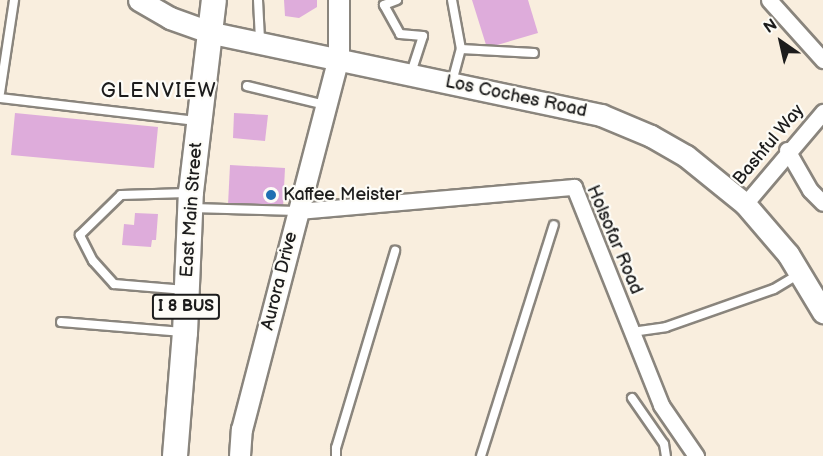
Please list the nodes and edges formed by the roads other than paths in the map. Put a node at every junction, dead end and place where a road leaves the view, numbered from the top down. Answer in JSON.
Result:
{"nodes":[{"id":1,"x":14,"y":0,"type":"edge"},
{"id":2,"x":139,"y":0,"type":"edge"},
{"id":3,"x":214,"y":0,"type":"edge"},
{"id":4,"x":258,"y":0,"type":"edge"},
{"id":5,"x":339,"y":0,"type":"edge"},
{"id":6,"x":397,"y":0,"type":"edge"},
{"id":7,"x":452,"y":0,"type":"edge"},
{"id":8,"x":769,"y":0,"type":"edge"},
{"id":9,"x":384,"y":2,"type":"edge"},
{"id":10,"x":212,"y":33,"type":"junction"},
{"id":11,"x":260,"y":43,"type":"junction"},
{"id":12,"x":461,"y":49,"type":"junction"},
{"id":13,"x":534,"y":53,"type":"dead end"},
{"id":14,"x":339,"y":58,"type":"junction"},
{"id":15,"x":823,"y":60,"type":"edge"},
{"id":16,"x":411,"y":75,"type":"junction"},
{"id":17,"x":451,"y":83,"type":"junction"},
{"id":18,"x":247,"y":86,"type":"dead end"},
{"id":19,"x":0,"y":93,"type":"edge"},
{"id":20,"x":0,"y":98,"type":"edge"},
{"id":21,"x":326,"y":105,"type":"junction"},
{"id":22,"x":823,"y":112,"type":"edge"},
{"id":23,"x":198,"y":121,"type":"junction"},
{"id":24,"x":788,"y":150,"type":"junction"},
{"id":25,"x":191,"y":200,"type":"junction"},
{"id":26,"x":823,"y":203,"type":"edge"},
{"id":27,"x":745,"y":204,"type":"junction"},
{"id":28,"x":298,"y":212,"type":"junction"},
{"id":29,"x":554,"y":225,"type":"dead end"},
{"id":30,"x":396,"y":251,"type":"dead end"},
{"id":31,"x":801,"y":273,"type":"junction"},
{"id":32,"x":187,"y":291,"type":"junction"},
{"id":33,"x":823,"y":312,"type":"edge"},
{"id":34,"x":61,"y":322,"type":"dead end"},
{"id":35,"x":632,"y":332,"type":"junction"},
{"id":36,"x":185,"y":333,"type":"junction"},
{"id":37,"x":632,"y":398,"type":"dead end"},
{"id":38,"x":175,"y":456,"type":"edge"},
{"id":39,"x":240,"y":456,"type":"edge"},
{"id":40,"x":336,"y":456,"type":"edge"},
{"id":41,"x":481,"y":456,"type":"edge"},
{"id":42,"x":666,"y":456,"type":"edge"},
{"id":43,"x":696,"y":456,"type":"edge"}],
"edges":[{"from":1,"to":19,"type":"lane"},
{"from":2,"to":10,"type":"main road","name":"Los Coches Road"},
{"from":3,"to":10,"type":"main road","name":"East Main Street","number":"I 8 BUS"},
{"from":4,"to":11,"type":"lane"},
{"from":5,"to":14,"type":"street","name":"Aurora Drive"},
{"from":6,"to":9,"type":"lane"},
{"from":7,"to":12,"type":"lane"},
{"from":8,"to":15,"type":"street"},
{"from":9,"to":16,"type":"lane"},
{"from":10,"to":11,"type":"main road","name":"Los Coches Road"},
{"from":10,"to":23,"type":"main road","name":"East Main Street","number":"I 8 BUS"},
{"from":11,"to":14,"type":"main road","name":"Los Coches Road"},
{"from":12,"to":13,"type":"lane"},
{"from":12,"to":17,"type":"lane"},
{"from":14,"to":16,"type":"main road","name":"Los Coches Road"},
{"from":14,"to":21,"type":"street","name":"Aurora Drive"},
{"from":16,"to":17,"type":"main road","name":"Los Coches Road"},
{"from":17,"to":27,"type":"main road","name":"Los Coches Road"},
{"from":18,"to":21,"type":"lane"},
{"from":20,"to":23,"type":"lane"},
{"from":21,"to":28,"type":"street","name":"Aurora Drive"},
{"from":22,"to":24,"type":"street","name":"Bashful Way"},
{"from":23,"to":25,"type":"main road","name":"East Main Street","number":"I 8 BUS"},
{"from":24,"to":26,"type":"street"},
{"from":24,"to":27,"type":"street","name":"Bashful Way"},
{"from":25,"to":28,"type":"lane"},
{"from":25,"to":32,"type":"main road","name":"East Main Street","number":"I 8 BUS"},
{"from":25,"to":32,"type":"lane"},
{"from":27,"to":31,"type":"main road","name":"Los Coches Road"},
{"from":28,"to":35,"type":"street","name":"Holsofar Road"},
{"from":28,"to":39,"type":"street","name":"Aurora Drive"},
{"from":29,"to":41,"type":"lane"},
{"from":30,"to":40,"type":"lane"},
{"from":31,"to":33,"type":"main road","name":"Los Coches Road"},
{"from":31,"to":35,"type":"lane"},
{"from":32,"to":36,"type":"main road","name":"East Main Street","number":"I 8 BUS"},
{"from":34,"to":36,"type":"lane"},
{"from":35,"to":43,"type":"street","name":"Holsofar Road"},
{"from":36,"to":38,"type":"main road","name":"East Main Street","number":"I 8 BUS"},
{"from":37,"to":42,"type":"lane"}]}
